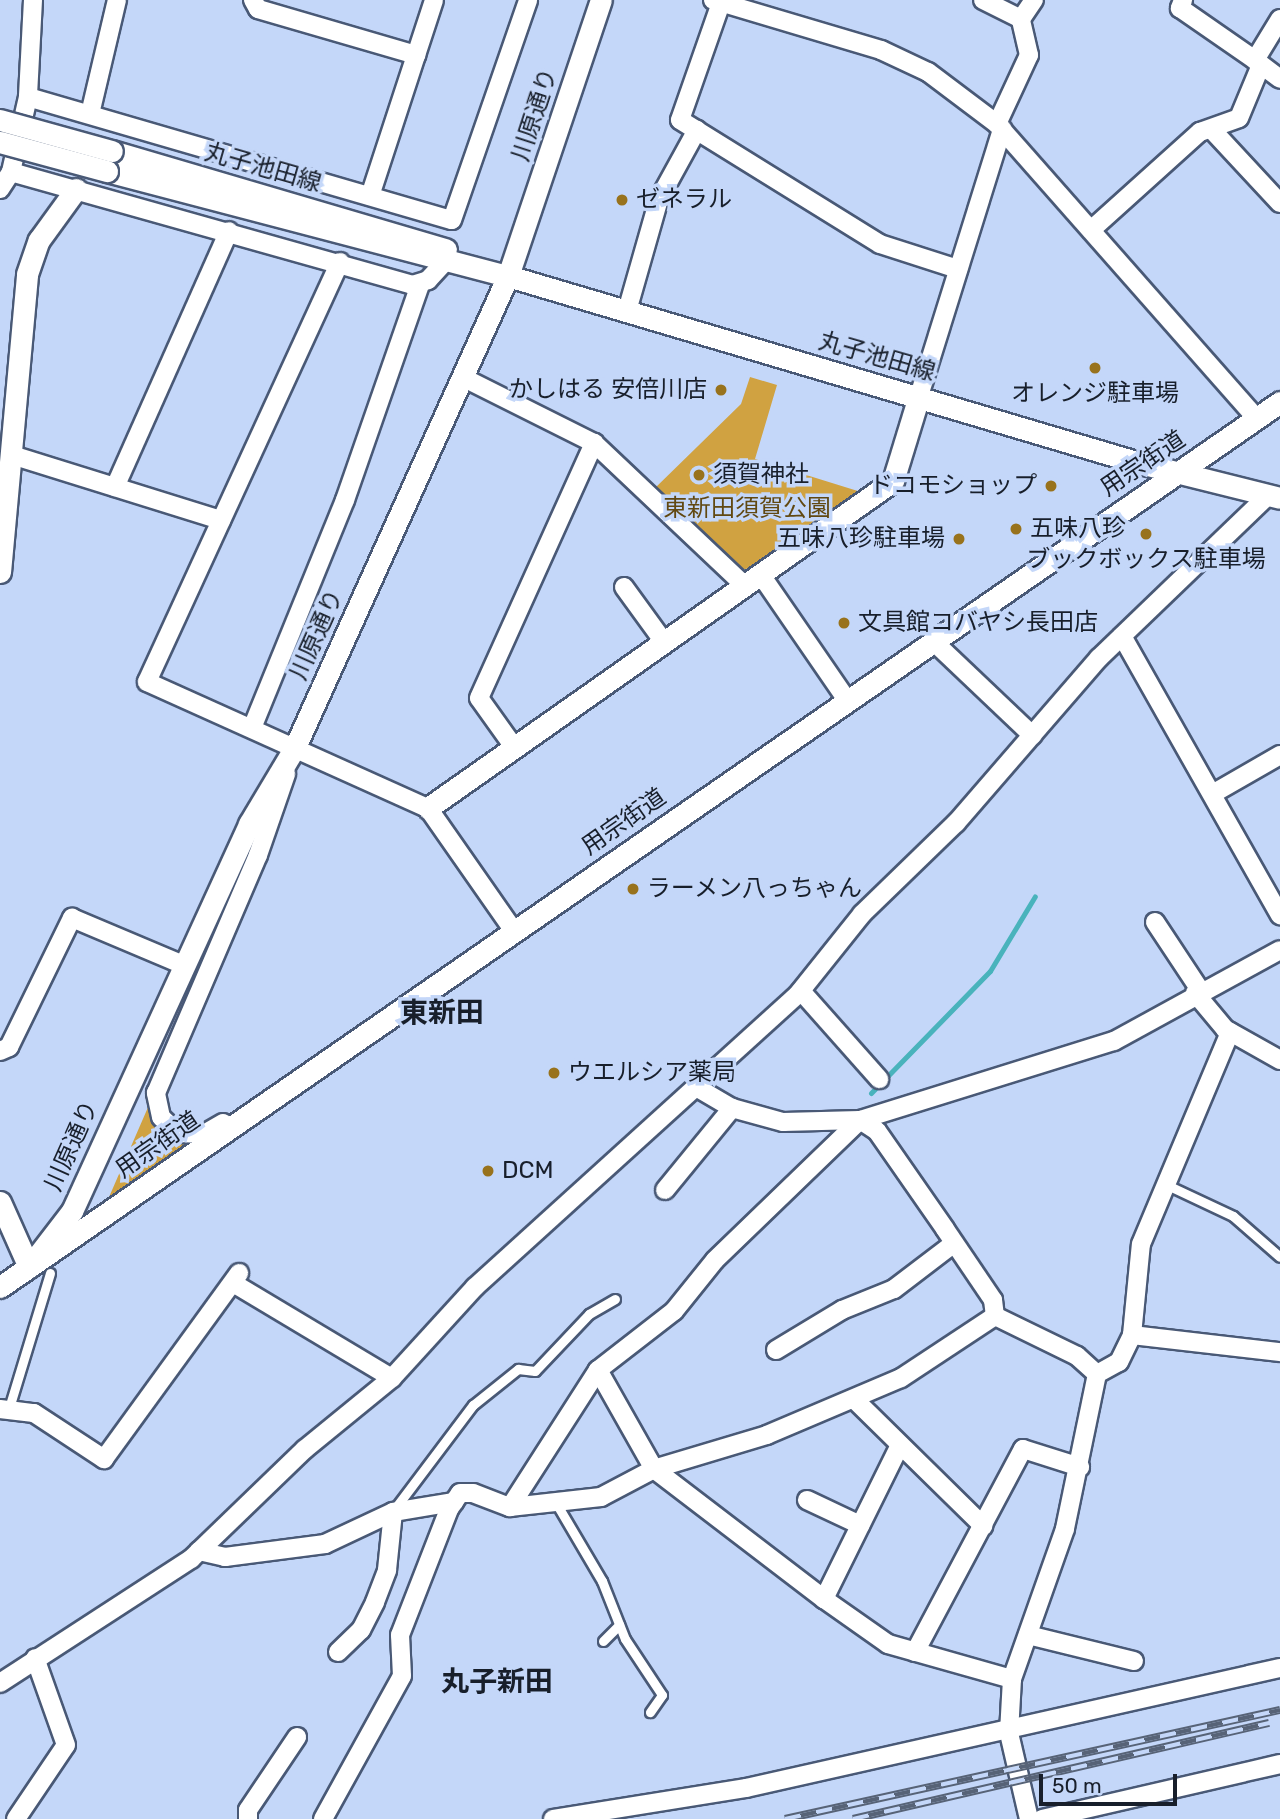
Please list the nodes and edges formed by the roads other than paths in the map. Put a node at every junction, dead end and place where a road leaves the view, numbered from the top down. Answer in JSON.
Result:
{"nodes":[{"id":1,"x":33,"y":0,"type":"edge"},
{"id":2,"x":117,"y":0,"type":"edge"},
{"id":3,"x":253,"y":0,"type":"edge"},
{"id":4,"x":434,"y":0,"type":"edge"},
{"id":5,"x":528,"y":0,"type":"edge"},
{"id":6,"x":601,"y":0,"type":"edge"},
{"id":7,"x":983,"y":0,"type":"edge"},
{"id":8,"x":1034,"y":0,"type":"edge"},
{"id":9,"x":1183,"y":0,"type":"edge"},
{"id":10,"x":719,"y":1,"type":"edge"},
{"id":11,"x":1021,"y":19,"type":"junction"},
{"id":12,"x":1280,"y":19,"type":"edge"},
{"id":13,"x":416,"y":55,"type":"junction"},
{"id":14,"x":1258,"y":63,"type":"junction"},
{"id":15,"x":1280,"y":79,"type":"edge"},
{"id":16,"x":29,"y":97,"type":"junction"},
{"id":17,"x":90,"y":114,"type":"junction"},
{"id":18,"x":0,"y":120,"type":"edge"},
{"id":19,"x":999,"y":127,"type":"junction"},
{"id":20,"x":697,"y":130,"type":"junction"},
{"id":21,"x":1214,"y":132,"type":"junction"},
{"id":22,"x":0,"y":142,"type":"edge"},
{"id":23,"x":11,"y":172,"type":"junction"},
{"id":24,"x":0,"y":189,"type":"edge"},
{"id":25,"x":76,"y":189,"type":"junction"},
{"id":26,"x":370,"y":195,"type":"junction"},
{"id":27,"x":1280,"y":203,"type":"edge"},
{"id":28,"x":1091,"y":230,"type":"junction"},
{"id":29,"x":229,"y":231,"type":"junction"},
{"id":30,"x":340,"y":262,"type":"junction"},
{"id":31,"x":444,"y":263,"type":"junction"},
{"id":32,"x":468,"y":263,"type":"junction"},
{"id":33,"x":958,"y":270,"type":"junction"},
{"id":34,"x":508,"y":276,"type":"junction"},
{"id":35,"x":420,"y":285,"type":"junction"},
{"id":36,"x":627,"y":311,"type":"junction"},
{"id":37,"x":462,"y":377,"type":"junction"},
{"id":38,"x":919,"y":396,"type":"junction"},
{"id":39,"x":1280,"y":402,"type":"edge"},
{"id":40,"x":1257,"y":419,"type":"junction"},
{"id":41,"x":7,"y":421,"type":"edge"},
{"id":42,"x":594,"y":443,"type":"junction"},
{"id":43,"x":12,"y":455,"type":"junction"},
{"id":44,"x":1176,"y":474,"type":"junction"},
{"id":45,"x":115,"y":487,"type":"junction"},
{"id":46,"x":1274,"y":501,"type":"edge"},
{"id":47,"x":220,"y":520,"type":"junction"},
{"id":48,"x":2,"y":533,"type":"edge"},
{"id":49,"x":0,"y":572,"type":"edge"},
{"id":50,"x":753,"y":581,"type":"junction"},
{"id":51,"x":624,"y":587,"type":"dead end"},
{"id":52,"x":1122,"y":636,"type":"junction"},
{"id":53,"x":933,"y":641,"type":"junction"},
{"id":54,"x":664,"y":642,"type":"junction"},
{"id":55,"x":847,"y":700,"type":"junction"},
{"id":56,"x":252,"y":729,"type":"junction"},
{"id":57,"x":1032,"y":735,"type":"junction"},
{"id":58,"x":295,"y":747,"type":"junction"},
{"id":59,"x":514,"y":747,"type":"junction"},
{"id":60,"x":1280,"y":755,"type":"edge"},
{"id":61,"x":1214,"y":793,"type":"junction"},
{"id":62,"x":428,"y":808,"type":"junction"},
{"id":63,"x":1280,"y":915,"type":"edge"},
{"id":64,"x":1155,"y":922,"type":"dead end"},
{"id":65,"x":513,"y":930,"type":"junction"},
{"id":66,"x":1280,"y":950,"type":"edge"},
{"id":67,"x":183,"y":965,"type":"junction"},
{"id":68,"x":801,"y":990,"type":"junction"},
{"id":69,"x":1198,"y":992,"type":"junction"},
{"id":70,"x":368,"y":1031,"type":"junction"},
{"id":71,"x":1230,"y":1031,"type":"junction"},
{"id":72,"x":0,"y":1051,"type":"edge"},
{"id":73,"x":1280,"y":1060,"type":"edge"},
{"id":74,"x":879,"y":1079,"type":"dead end"},
{"id":75,"x":696,"y":1087,"type":"junction"},
{"id":76,"x":732,"y":1108,"type":"junction"},
{"id":77,"x":860,"y":1120,"type":"junction"},
{"id":78,"x":1165,"y":1184,"type":"junction"},
{"id":79,"x":665,"y":1190,"type":"dead end"},
{"id":80,"x":0,"y":1202,"type":"edge"},
{"id":81,"x":953,"y":1244,"type":"junction"},
{"id":82,"x":1280,"y":1257,"type":"edge"},
{"id":83,"x":29,"y":1267,"type":"junction"},
{"id":84,"x":50,"y":1273,"type":"dead end"},
{"id":85,"x":0,"y":1287,"type":"edge"},
{"id":86,"x":615,"y":1299,"type":"dead end"},
{"id":87,"x":995,"y":1315,"type":"junction"},
{"id":88,"x":1132,"y":1335,"type":"junction"},
{"id":89,"x":776,"y":1350,"type":"dead end"},
{"id":90,"x":1280,"y":1352,"type":"edge"},
{"id":91,"x":598,"y":1370,"type":"junction"},
{"id":92,"x":1097,"y":1374,"type":"junction"},
{"id":93,"x":392,"y":1378,"type":"junction"},
{"id":94,"x":855,"y":1400,"type":"junction"},
{"id":95,"x":5,"y":1408,"type":"edge"},
{"id":96,"x":900,"y":1445,"type":"junction"},
{"id":97,"x":1080,"y":1467,"type":"junction"},
{"id":98,"x":654,"y":1469,"type":"junction"},
{"id":99,"x":807,"y":1500,"type":"dead end"},
{"id":100,"x":454,"y":1502,"type":"junction"},
{"id":101,"x":556,"y":1503,"type":"junction"},
{"id":102,"x":510,"y":1507,"type":"junction"},
{"id":103,"x":393,"y":1512,"type":"junction"},
{"id":104,"x":860,"y":1525,"type":"junction"},
{"id":105,"x":983,"y":1526,"type":"junction"},
{"id":106,"x":199,"y":1551,"type":"junction"},
{"id":107,"x":824,"y":1599,"type":"junction"},
{"id":108,"x":619,"y":1625,"type":"junction"},
{"id":109,"x":1028,"y":1635,"type":"junction"},
{"id":110,"x":603,"y":1641,"type":"dead end"},
{"id":111,"x":915,"y":1652,"type":"junction"},
{"id":112,"x":338,"y":1653,"type":"dead end"},
{"id":113,"x":35,"y":1658,"type":"junction"},
{"id":114,"x":1134,"y":1661,"type":"dead end"},
{"id":115,"x":1280,"y":1668,"type":"edge"},
{"id":116,"x":1012,"y":1679,"type":"junction"},
{"id":117,"x":0,"y":1683,"type":"edge"},
{"id":118,"x":650,"y":1712,"type":"dead end"},
{"id":119,"x":1009,"y":1733,"type":"junction"},
{"id":120,"x":297,"y":1737,"type":"dead end"},
{"id":121,"x":1280,"y":1764,"type":"edge"},
{"id":122,"x":16,"y":1819,"type":"edge"},
{"id":123,"x":248,"y":1819,"type":"edge"},
{"id":124,"x":323,"y":1819,"type":"edge"},
{"id":125,"x":553,"y":1819,"type":"edge"},
{"id":126,"x":1029,"y":1819,"type":"edge"},
{"id":127,"x":1042,"y":1819,"type":"edge"}],
"edges":[{"from":1,"to":16,"type":"street"},
{"from":2,"to":17,"type":"street"},
{"from":3,"to":13,"type":"street"},
{"from":4,"to":13,"type":"street"},
{"from":5,"to":26,"type":"street"},
{"from":6,"to":34,"type":"street","name":"川原通り"},
{"from":7,"to":11,"type":"street"},
{"from":8,"to":11,"type":"street"},
{"from":9,"to":14,"type":"street"},
{"from":10,"to":19,"type":"street"},
{"from":10,"to":20,"type":"street"},
{"from":11,"to":19,"type":"street"},
{"from":12,"to":14,"type":"street"},
{"from":13,"to":26,"type":"street"},
{"from":14,"to":15,"type":"street"},
{"from":14,"to":21,"type":"street"},
{"from":16,"to":17,"type":"street"},
{"from":16,"to":23,"type":"street"},
{"from":17,"to":26,"type":"street"},
{"from":18,"to":32,"type":"street","name":"丸子池田線","bridge":true},
{"from":19,"to":28,"type":"street"},
{"from":19,"to":33,"type":"street"},
{"from":20,"to":33,"type":"street"},
{"from":20,"to":36,"type":"street"},
{"from":21,"to":27,"type":"street"},
{"from":21,"to":28,"type":"street"},
{"from":22,"to":31,"type":"street","name":"丸子池田線","bridge":true},
{"from":23,"to":24,"type":"street"},
{"from":23,"to":25,"type":"street"},
{"from":25,"to":29,"type":"street"},
{"from":25,"to":41,"type":"street"},
{"from":28,"to":40,"type":"street"},
{"from":29,"to":30,"type":"street"},
{"from":29,"to":45,"type":"street"},
{"from":30,"to":35,"type":"street"},
{"from":30,"to":47,"type":"street"},
{"from":31,"to":32,"type":"street","name":"丸子池田線"},
{"from":31,"to":35,"type":"street"},
{"from":32,"to":34,"type":"street","name":"丸子池田線"},
{"from":33,"to":38,"type":"street"},
{"from":34,"to":36,"type":"street","name":"丸子池田線"},
{"from":34,"to":37,"type":"street","name":"川原通り"},
{"from":35,"to":56,"type":"street"},
{"from":36,"to":38,"type":"street","name":"丸子池田線"},
{"from":37,"to":42,"type":"street"},
{"from":37,"to":58,"type":"street","name":"川原通り"},
{"from":38,"to":44,"type":"street","name":"丸子池田線"},
{"from":38,"to":50,"type":"street"},
{"from":39,"to":40,"type":"street","name":"用宗街道"},
{"from":40,"to":44,"type":"street","name":"用宗街道"},
{"from":41,"to":43,"type":"street"},
{"from":42,"to":50,"type":"street"},
{"from":42,"to":59,"type":"street"},
{"from":43,"to":45,"type":"street"},
{"from":43,"to":48,"type":"street"},
{"from":44,"to":46,"type":"street","name":"丸子池田線"},
{"from":44,"to":53,"type":"street","name":"用宗街道"},
{"from":45,"to":47,"type":"street"},
{"from":46,"to":52,"type":"street"},
{"from":47,"to":56,"type":"street"},
{"from":48,"to":49,"type":"street"},
{"from":50,"to":54,"type":"street"},
{"from":50,"to":55,"type":"street"},
{"from":51,"to":54,"type":"street"},
{"from":52,"to":57,"type":"street"},
{"from":52,"to":61,"type":"street"},
{"from":53,"to":55,"type":"street","name":"用宗街道"},
{"from":53,"to":57,"type":"street"},
{"from":54,"to":59,"type":"street"},
{"from":55,"to":65,"type":"street","name":"用宗街道"},
{"from":56,"to":58,"type":"street"},
{"from":57,"to":68,"type":"street"},
{"from":58,"to":62,"type":"street"},
{"from":58,"to":67,"type":"street","name":"川原通り"},
{"from":58,"to":70,"type":"street"},
{"from":59,"to":62,"type":"street"},
{"from":60,"to":61,"type":"street"},
{"from":61,"to":63,"type":"street"},
{"from":62,"to":65,"type":"street"},
{"from":64,"to":69,"type":"street"},
{"from":65,"to":70,"type":"street","name":"用宗街道"},
{"from":66,"to":69,"type":"street"},
{"from":67,"to":72,"type":"street"},
{"from":67,"to":83,"type":"street","name":"川原通り"},
{"from":68,"to":74,"type":"street"},
{"from":68,"to":75,"type":"street"},
{"from":69,"to":71,"type":"street"},
{"from":69,"to":77,"type":"street"},
{"from":70,"to":83,"type":"street","name":"用宗街道"},
{"from":71,"to":73,"type":"street"},
{"from":71,"to":78,"type":"street"},
{"from":75,"to":76,"type":"street"},
{"from":75,"to":93,"type":"street"},
{"from":76,"to":77,"type":"street"},
{"from":76,"to":79,"type":"street"},
{"from":77,"to":81,"type":"street"},
{"from":77,"to":91,"type":"street"},
{"from":78,"to":82,"type":"lane"},
{"from":78,"to":88,"type":"street"},
{"from":80,"to":83,"type":"street"},
{"from":81,"to":87,"type":"street"},
{"from":81,"to":89,"type":"street"},
{"from":83,"to":85,"type":"street","name":"用宗街道"},
{"from":84,"to":95,"type":"lane"},
{"from":86,"to":103,"type":"lane"},
{"from":87,"to":92,"type":"street"},
{"from":87,"to":94,"type":"street"},
{"from":88,"to":90,"type":"street"},
{"from":88,"to":92,"type":"street"},
{"from":91,"to":98,"type":"street"},
{"from":91,"to":102,"type":"street"},
{"from":92,"to":97,"type":"street"},
{"from":93,"to":95,"type":"street"},
{"from":93,"to":106,"type":"street"},
{"from":94,"to":96,"type":"street"},
{"from":94,"to":98,"type":"street"},
{"from":96,"to":104,"type":"street"},
{"from":96,"to":105,"type":"street"},
{"from":97,"to":105,"type":"street"},
{"from":97,"to":109,"type":"street"},
{"from":98,"to":101,"type":"street"},
{"from":98,"to":107,"type":"street"},
{"from":99,"to":104,"type":"street"},
{"from":100,"to":102,"type":"street"},
{"from":100,"to":103,"type":"street"},
{"from":100,"to":124,"type":"street"},
{"from":101,"to":102,"type":"street"},
{"from":101,"to":108,"type":"lane"},
{"from":103,"to":106,"type":"street"},
{"from":103,"to":112,"type":"street"},
{"from":104,"to":107,"type":"street"},
{"from":105,"to":111,"type":"street"},
{"from":106,"to":113,"type":"street"},
{"from":107,"to":111,"type":"street"},
{"from":108,"to":110,"type":"lane"},
{"from":108,"to":118,"type":"lane"},
{"from":109,"to":114,"type":"street"},
{"from":109,"to":116,"type":"street"},
{"from":111,"to":116,"type":"street"},
{"from":113,"to":117,"type":"street"},
{"from":113,"to":122,"type":"street"},
{"from":115,"to":119,"type":"street"},
{"from":116,"to":119,"type":"street"},
{"from":119,"to":125,"type":"street"},
{"from":119,"to":126,"type":"street"},
{"from":120,"to":123,"type":"street"},
{"from":121,"to":127,"type":"street"}]}
